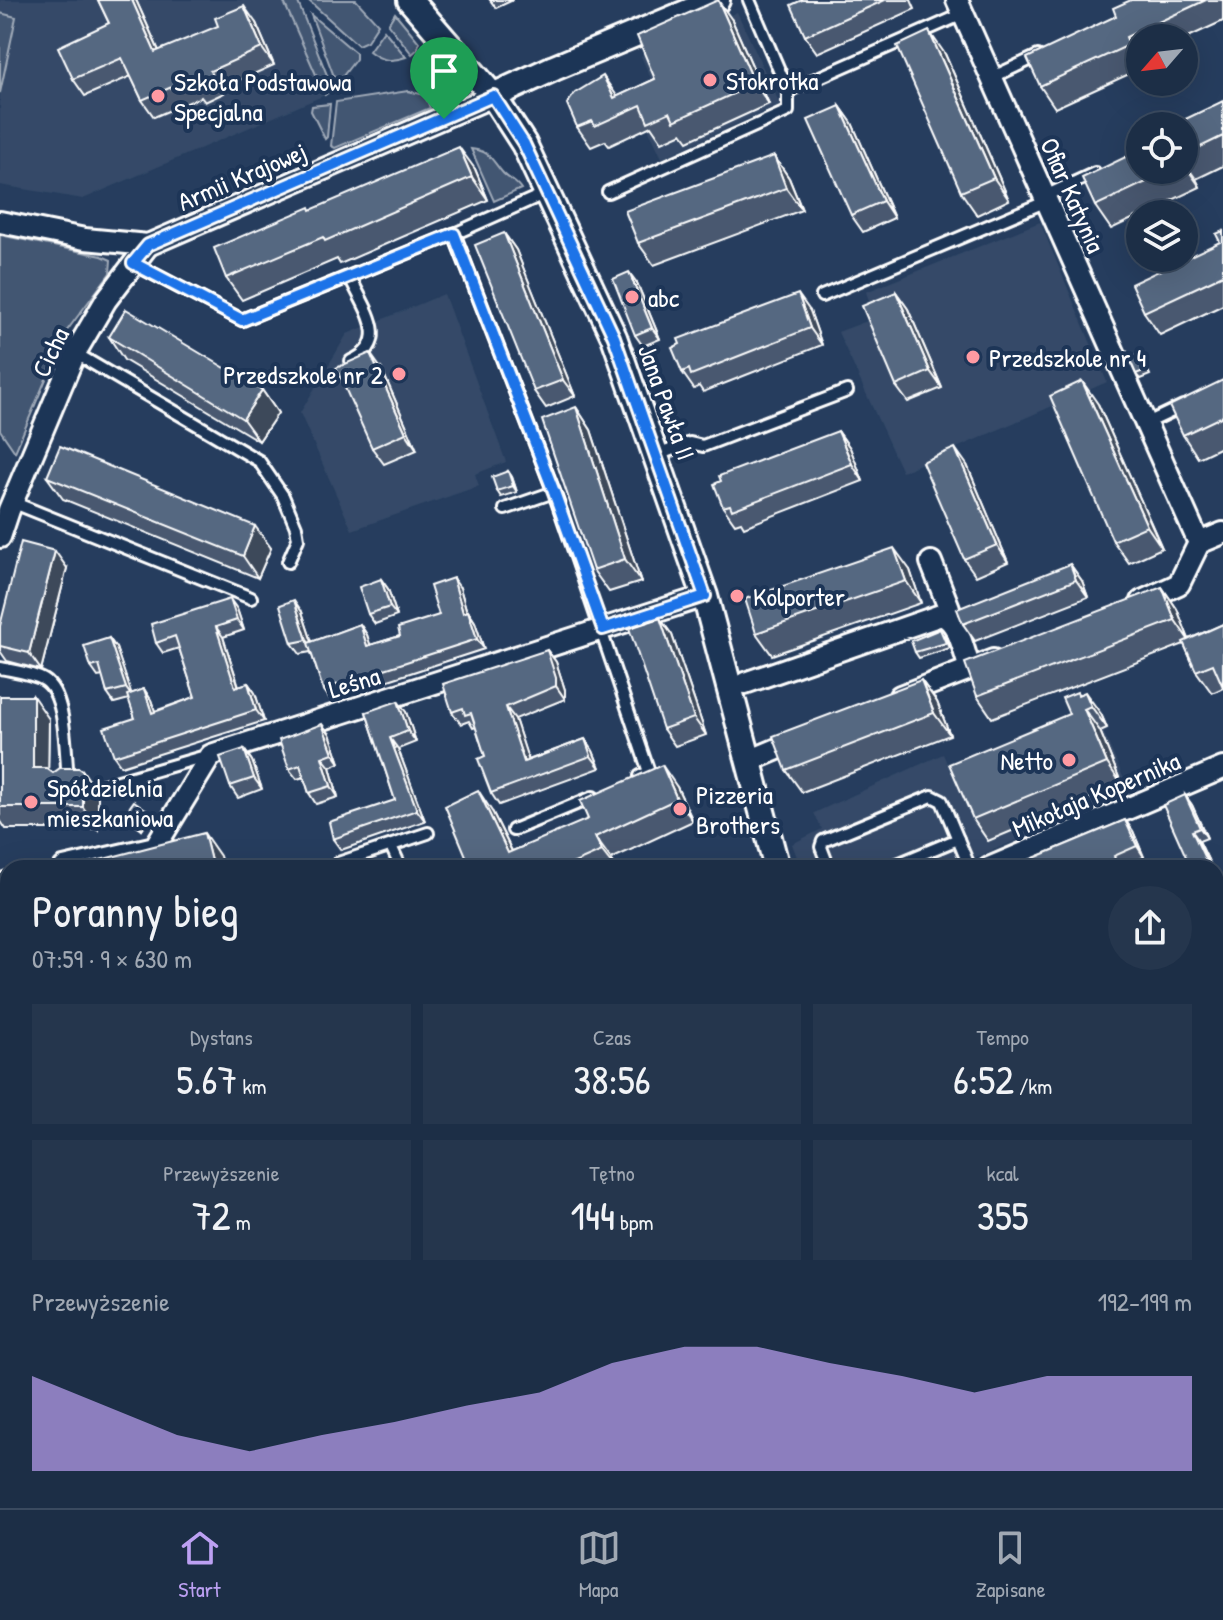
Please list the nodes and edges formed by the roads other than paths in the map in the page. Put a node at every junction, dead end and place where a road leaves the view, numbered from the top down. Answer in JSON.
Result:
{"nodes":[{"id":1,"x":410,"y":0,"type":"edge"},
{"id":2,"x":717,"y":0,"type":"edge"},
{"id":3,"x":749,"y":0,"type":"edge"},
{"id":4,"x":960,"y":7,"type":"edge"},
{"id":5,"x":1049,"y":52,"type":"edge"},
{"id":6,"x":993,"y":77,"type":"junction"},
{"id":7,"x":788,"y":91,"type":"junction"},
{"id":8,"x":493,"y":96,"type":"junction"},
{"id":9,"x":1113,"y":165,"type":"edge"},
{"id":10,"x":548,"y":192,"type":"junction"},
{"id":11,"x":608,"y":192,"type":"dead end"},
{"id":12,"x":1046,"y":198,"type":"junction"},
{"id":13,"x":0,"y":222,"type":"edge"},
{"id":14,"x":454,"y":234,"type":"junction"},
{"id":15,"x":148,"y":245,"type":"junction"},
{"id":16,"x":133,"y":263,"type":"junction"},
{"id":17,"x":350,"y":277,"type":"junction"},
{"id":18,"x":822,"y":296,"type":"dead end"},
{"id":19,"x":75,"y":353,"type":"junction"},
{"id":20,"x":351,"y":361,"type":"edge"},
{"id":21,"x":847,"y":391,"type":"dead end"},
{"id":22,"x":1197,"y":399,"type":"edge"},
{"id":23,"x":1145,"y":424,"type":"junction"},
{"id":24,"x":657,"y":455,"type":"junction"},
{"id":25,"x":554,"y":492,"type":"junction"},
{"id":26,"x":12,"y":502,"type":"junction"},
{"id":27,"x":505,"y":509,"type":"dead end"},
{"id":28,"x":1223,"y":533,"type":"edge"},
{"id":29,"x":0,"y":537,"type":"edge"},
{"id":30,"x":1199,"y":543,"type":"junction"},
{"id":31,"x":288,"y":562,"type":"dead end"},
{"id":32,"x":931,"y":562,"type":"dead end"},
{"id":33,"x":705,"y":596,"type":"junction"},
{"id":34,"x":251,"y":598,"type":"dead end"},
{"id":35,"x":1126,"y":607,"type":"edge"},
{"id":36,"x":947,"y":616,"type":"junction"},
{"id":37,"x":603,"y":629,"type":"junction"},
{"id":38,"x":1015,"y":652,"type":"edge"},
{"id":39,"x":0,"y":668,"type":"edge"},
{"id":40,"x":970,"y":669,"type":"junction"},
{"id":41,"x":745,"y":683,"type":"dead end"},
{"id":42,"x":875,"y":706,"type":"edge"},
{"id":43,"x":819,"y":730,"type":"edge"},
{"id":44,"x":211,"y":755,"type":"junction"},
{"id":45,"x":749,"y":761,"type":"junction"},
{"id":46,"x":1223,"y":768,"type":"edge"},
{"id":47,"x":635,"y":778,"type":"edge"},
{"id":48,"x":101,"y":786,"type":"dead end"},
{"id":49,"x":69,"y":787,"type":"edge"},
{"id":50,"x":606,"y":791,"type":"edge"},
{"id":51,"x":513,"y":830,"type":"dead end"},
{"id":52,"x":428,"y":833,"type":"dead end"},
{"id":53,"x":958,"y":839,"type":"junction"},
{"id":54,"x":391,"y":846,"type":"junction"},
{"id":55,"x":99,"y":860,"type":"edge"},
{"id":56,"x":347,"y":860,"type":"edge"},
{"id":57,"x":397,"y":860,"type":"edge"},
{"id":58,"x":770,"y":860,"type":"edge"},
{"id":59,"x":826,"y":860,"type":"edge"},
{"id":60,"x":907,"y":860,"type":"edge"},
{"id":61,"x":967,"y":860,"type":"edge"},
{"id":62,"x":1008,"y":860,"type":"edge"}],
"edges":[{"from":1,"to":8,"type":"street","name":"Jana Pawła II"},
{"from":2,"to":8,"type":"street"},
{"from":3,"to":7,"type":"lane"},
{"from":4,"to":6,"type":"street","name":"Ofiar Katynia"},
{"from":4,"to":7,"type":"lane"},
{"from":5,"to":6,"type":"lane"},
{"from":6,"to":12,"type":"street","name":"Ofiar Katynia"},
{"from":7,"to":11,"type":"lane"},
{"from":8,"to":10,"type":"street","name":"Jana Pawła II"},
{"from":8,"to":15,"type":"street","name":"Armii Krajowej"},
{"from":9,"to":12,"type":"lane"},
{"from":10,"to":14,"type":"lane"},
{"from":10,"to":24,"type":"street","name":"Jana Pawła II"},
{"from":12,"to":18,"type":"lane"},
{"from":12,"to":23,"type":"street","name":"Ofiar Katynia"},
{"from":13,"to":15,"type":"street","name":"Armii Krajowej"},
{"from":14,"to":17,"type":"lane"},
{"from":14,"to":25,"type":"lane"},
{"from":15,"to":16,"type":"street","name":"Cicha"},
{"from":16,"to":17,"type":"lane"},
{"from":16,"to":19,"type":"street","name":"Cicha"},
{"from":17,"to":20,"type":"lane"},
{"from":19,"to":26,"type":"street","name":"Cicha"},
{"from":19,"to":31,"type":"lane"},
{"from":21,"to":24,"type":"lane"},
{"from":22,"to":23,"type":"lane"},
{"from":23,"to":30,"type":"street","name":"Ofiar Katynia"},
{"from":24,"to":33,"type":"street","name":"Jana Pawła II"},
{"from":25,"to":27,"type":"lane"},
{"from":25,"to":37,"type":"lane"},
{"from":26,"to":29,"type":"street","name":"Cicha"},
{"from":26,"to":34,"type":"lane"},
{"from":28,"to":30,"type":"street"},
{"from":30,"to":35,"type":"street"},
{"from":32,"to":36,"type":"street"},
{"from":33,"to":37,"type":"street","name":"Leśna"},
{"from":33,"to":45,"type":"street","name":"Jana Pawła II"},
{"from":36,"to":40,"type":"street"},
{"from":36,"to":41,"type":"street"},
{"from":37,"to":44,"type":"street","name":"Leśna"},
{"from":37,"to":47,"type":"lane"},
{"from":38,"to":40,"type":"street"},
{"from":39,"to":49,"type":"lane"},
{"from":40,"to":42,"type":"street"},
{"from":43,"to":45,"type":"street"},
{"from":44,"to":48,"type":"lane"},
{"from":44,"to":55,"type":"street"},
{"from":45,"to":58,"type":"street","name":"Jana Pawła II"},
{"from":46,"to":62,"type":"street","name":"Mikołaja Kopernika"},
{"from":50,"to":51,"type":"lane"},
{"from":52,"to":54,"type":"lane"},
{"from":53,"to":59,"type":"lane"},
{"from":53,"to":60,"type":"lane"},
{"from":53,"to":61,"type":"lane"},
{"from":54,"to":56,"type":"lane"},
{"from":54,"to":57,"type":"lane"}]}
